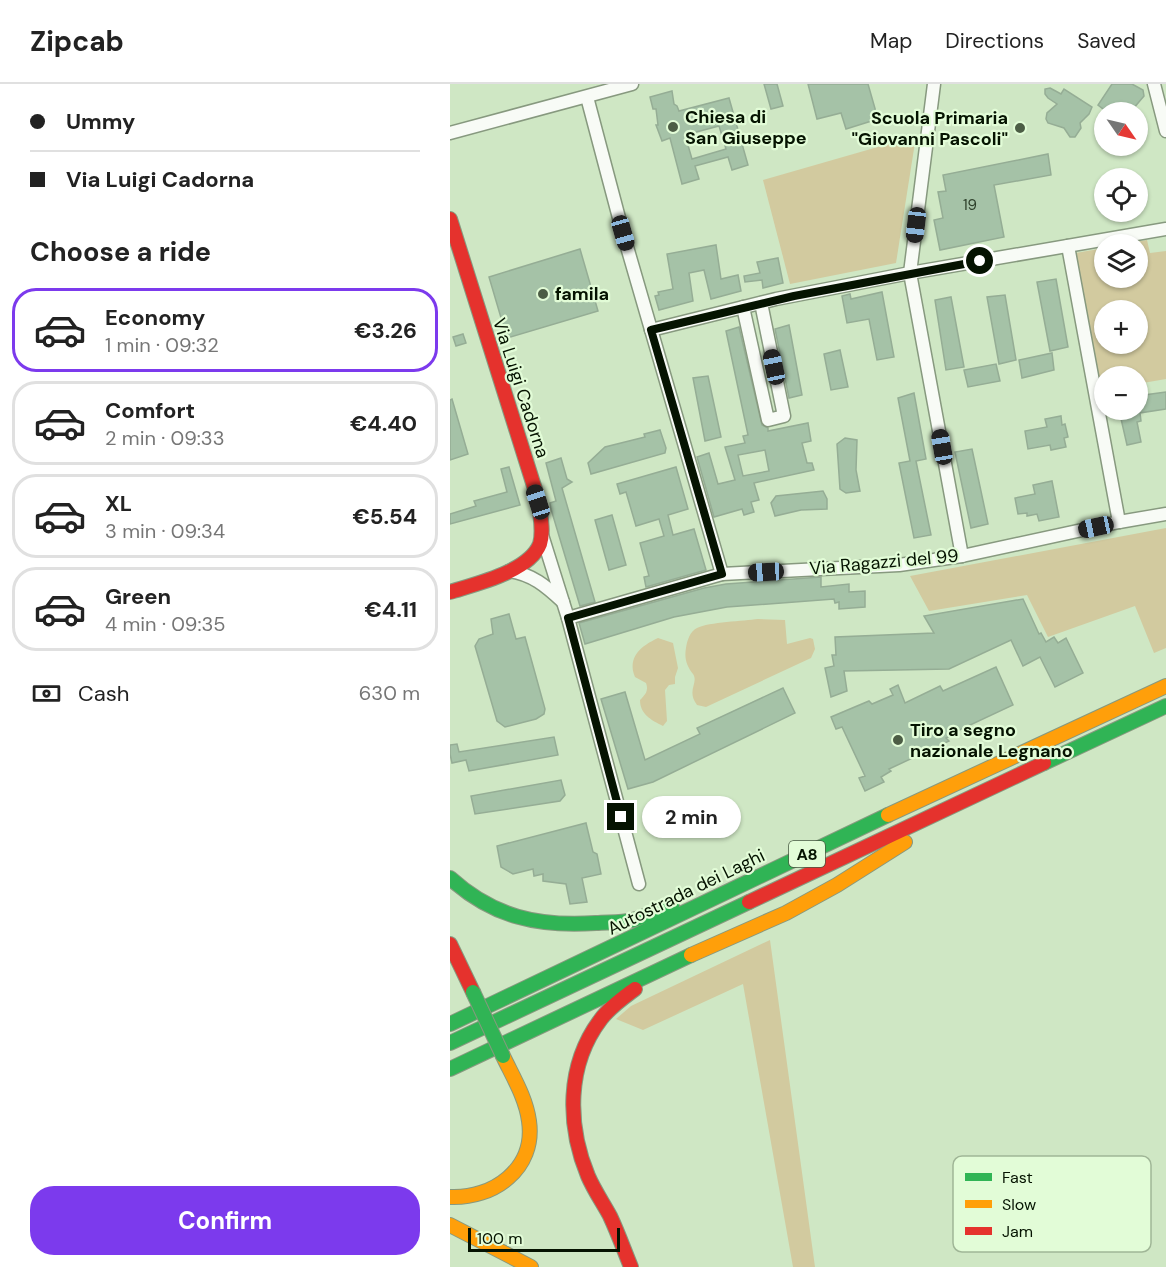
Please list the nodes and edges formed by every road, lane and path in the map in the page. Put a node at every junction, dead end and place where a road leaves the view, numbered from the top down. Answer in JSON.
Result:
{"nodes":[{"id":1,"x":632,"y":84,"type":"edge"},
{"id":2,"x":934,"y":84,"type":"edge"},
{"id":3,"x":1154,"y":84,"type":"edge"},
{"id":4,"x":587,"y":97,"type":"junction"},
{"id":5,"x":1166,"y":132,"type":"edge"},
{"id":6,"x":450,"y":133,"type":"edge"},
{"id":7,"x":450,"y":219,"type":"edge"},
{"id":8,"x":1166,"y":229,"type":"edge"},
{"id":9,"x":1068,"y":246,"type":"junction"},
{"id":10,"x":910,"y":273,"type":"junction"},
{"id":11,"x":761,"y":303,"type":"junction"},
{"id":12,"x":743,"y":307,"type":"junction"},
{"id":13,"x":651,"y":330,"type":"junction"},
{"id":14,"x":1166,"y":514,"type":"edge"},
{"id":15,"x":1119,"y":522,"type":"junction"},
{"id":16,"x":542,"y":533,"type":"junction"},
{"id":17,"x":962,"y":556,"type":"junction"},
{"id":18,"x":508,"y":571,"type":"junction"},
{"id":19,"x":722,"y":574,"type":"junction"},
{"id":20,"x":450,"y":592,"type":"edge"},
{"id":21,"x":564,"y":603,"type":"junction"},
{"id":22,"x":568,"y":618,"type":"junction"},
{"id":23,"x":1166,"y":686,"type":"edge"},
{"id":24,"x":1166,"y":706,"type":"edge"},
{"id":25,"x":1058,"y":756,"type":"junction"},
{"id":26,"x":450,"y":878,"type":"edge"},
{"id":27,"x":754,"y":878,"type":"junction"},
{"id":28,"x":639,"y":884,"type":"dead end"},
{"id":29,"x":731,"y":938,"type":"junction"},
{"id":30,"x":450,"y":944,"type":"edge"},
{"id":31,"x":450,"y":1024,"type":"edge"},
{"id":32,"x":450,"y":1043,"type":"edge"},
{"id":33,"x":450,"y":1069,"type":"edge"},
{"id":34,"x":450,"y":1197,"type":"edge"},
{"id":35,"x":450,"y":1225,"type":"edge"},
{"id":36,"x":531,"y":1267,"type":"edge"},
{"id":37,"x":631,"y":1267,"type":"edge"}],
"edges":[{"from":1,"to":4,"type":"street"},
{"from":2,"to":10,"type":"street"},
{"from":3,"to":5,"type":"street"},
{"from":4,"to":6,"type":"street"},
{"from":4,"to":13,"type":"street"},
{"from":7,"to":16,"type":"main road","name":"Via Luigi Cadorna"},
{"from":8,"to":9,"type":"street"},
{"from":9,"to":10,"type":"street"},
{"from":9,"to":15,"type":"street"},
{"from":10,"to":11,"type":"street"},
{"from":10,"to":17,"type":"street"},
{"from":11,"to":12,"type":"street"},
{"from":11,"to":12,"type":"street"},
{"from":12,"to":13,"type":"street"},
{"from":13,"to":19,"type":"street"},
{"from":14,"to":15,"type":"street","name":"Via Ragazzi del 99"},
{"from":15,"to":17,"type":"street","name":"Via Ragazzi del 99"},
{"from":16,"to":18,"type":"main road"},
{"from":16,"to":21,"type":"street","name":"Via Luigi Cadorna"},
{"from":17,"to":19,"type":"street","name":"Via Ragazzi del 99"},
{"from":18,"to":20,"type":"main road"},
{"from":18,"to":21,"type":"street"},
{"from":19,"to":22,"type":"street","name":"Via Ragazzi del 99"},
{"from":21,"to":22,"type":"street","name":"Via Luigi Cadorna"},
{"from":22,"to":28,"type":"street","name":"Via Luigi Cadorna"},
{"from":23,"to":27,"type":"main road","name":"Autostrada dei Laghi","number":"A8"},
{"from":24,"to":25,"type":"main road","name":"Autostrada dei Laghi","number":"A8"},
{"from":25,"to":29,"type":"main road"},
{"from":25,"to":32,"type":"main road","name":"Autostrada dei Laghi","number":"A8"},
{"from":26,"to":27,"type":"main road"},
{"from":27,"to":31,"type":"main road","name":"Autostrada dei Laghi","number":"A8"},
{"from":29,"to":33,"type":"main road"},
{"from":29,"to":37,"type":"main road"},
{"from":30,"to":34,"type":"main road","bridge":true},
{"from":35,"to":36,"type":"main road"}]}
